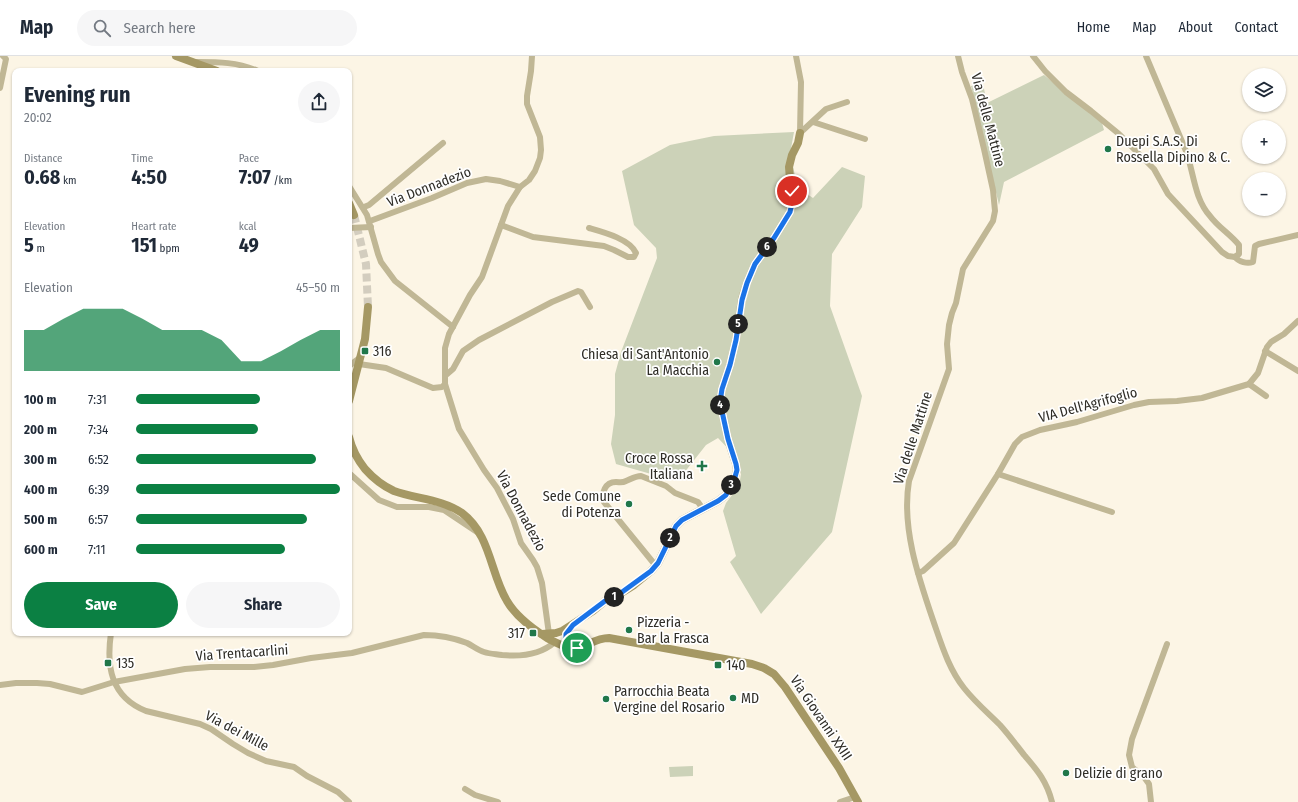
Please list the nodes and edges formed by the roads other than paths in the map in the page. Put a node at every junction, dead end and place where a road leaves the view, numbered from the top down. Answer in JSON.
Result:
{"nodes":[{"id":1,"x":3,"y":56,"type":"edge"},
{"id":2,"x":176,"y":56,"type":"edge"},
{"id":3,"x":532,"y":56,"type":"edge"},
{"id":4,"x":796,"y":56,"type":"edge"},
{"id":5,"x":953,"y":56,"type":"edge"},
{"id":6,"x":958,"y":56,"type":"edge"},
{"id":7,"x":1033,"y":56,"type":"edge"},
{"id":8,"x":1146,"y":56,"type":"edge"},
{"id":9,"x":192,"y":62,"type":"junction"},
{"id":10,"x":209,"y":68,"type":"edge"},
{"id":11,"x":251,"y":68,"type":"edge"},
{"id":12,"x":962,"y":72,"type":"junction"},
{"id":13,"x":0,"y":88,"type":"edge"},
{"id":14,"x":847,"y":102,"type":"dead end"},
{"id":15,"x":813,"y":122,"type":"junction"},
{"id":16,"x":800,"y":133,"type":"junction"},
{"id":17,"x":865,"y":139,"type":"dead end"},
{"id":18,"x":443,"y":143,"type":"dead end"},
{"id":19,"x":520,"y":187,"type":"junction"},
{"id":20,"x":352,"y":190,"type":"edge"},
{"id":21,"x":364,"y":208,"type":"junction"},
{"id":22,"x":352,"y":210,"type":"edge"},
{"id":23,"x":354,"y":215,"type":"tunnel mouth"},
{"id":24,"x":370,"y":224,"type":"junction"},
{"id":25,"x":501,"y":224,"type":"junction"},
{"id":26,"x":352,"y":227,"type":"edge"},
{"id":27,"x":589,"y":228,"type":"dead end"},
{"id":28,"x":1298,"y":235,"type":"edge"},
{"id":29,"x":1235,"y":257,"type":"junction"},
{"id":30,"x":368,"y":307,"type":"tunnel mouth"},
{"id":31,"x":590,"y":307,"type":"dead end"},
{"id":32,"x":1298,"y":321,"type":"edge"},
{"id":33,"x":453,"y":327,"type":"junction"},
{"id":34,"x":1265,"y":351,"type":"junction"},
{"id":35,"x":360,"y":360,"type":"junction"},
{"id":36,"x":352,"y":364,"type":"edge"},
{"id":37,"x":1298,"y":370,"type":"edge"},
{"id":38,"x":446,"y":375,"type":"junction"},
{"id":39,"x":446,"y":384,"type":"junction"},
{"id":40,"x":1249,"y":384,"type":"junction"},
{"id":41,"x":352,"y":391,"type":"edge"},
{"id":42,"x":1266,"y":396,"type":"dead end"},
{"id":43,"x":352,"y":447,"type":"edge"},
{"id":44,"x":998,"y":474,"type":"junction"},
{"id":45,"x":352,"y":476,"type":"edge"},
{"id":46,"x":703,"y":509,"type":"junction"},
{"id":47,"x":1112,"y":512,"type":"dead end"},
{"id":48,"x":479,"y":532,"type":"junction"},
{"id":49,"x":656,"y":566,"type":"junction"},
{"id":50,"x":918,"y":573,"type":"junction"},
{"id":51,"x":562,"y":633,"type":"junction"},
{"id":52,"x":545,"y":634,"type":"junction"},
{"id":53,"x":112,"y":636,"type":"edge"},
{"id":54,"x":555,"y":642,"type":"junction"},
{"id":55,"x":1166,"y":644,"type":"dead end"},
{"id":56,"x":571,"y":648,"type":"junction"},
{"id":57,"x":114,"y":682,"type":"junction"},
{"id":58,"x":0,"y":685,"type":"edge"},
{"id":59,"x":465,"y":789,"type":"dead end"},
{"id":60,"x":857,"y":799,"type":"edge"},
{"id":61,"x":349,"y":802,"type":"edge"},
{"id":62,"x":498,"y":802,"type":"edge"},
{"id":63,"x":840,"y":802,"type":"edge"},
{"id":64,"x":1052,"y":802,"type":"edge"},
{"id":65,"x":1151,"y":802,"type":"edge"}],
"edges":[{"from":1,"to":13,"type":"street"},
{"from":2,"to":9,"type":"main road"},
{"from":3,"to":19,"type":"street","name":"Via Donnadezio"},
{"from":4,"to":16,"type":"street"},
{"from":5,"to":12,"type":"street"},
{"from":6,"to":12,"type":"street","name":"Via delle Mattine"},
{"from":7,"to":29,"type":"street"},
{"from":8,"to":29,"type":"street"},
{"from":9,"to":10,"type":"main road"},
{"from":9,"to":11,"type":"street"},
{"from":12,"to":50,"type":"street","name":"Via delle Mattine"},
{"from":14,"to":15,"type":"street"},
{"from":15,"to":16,"type":"street"},
{"from":15,"to":17,"type":"street"},
{"from":16,"to":46,"type":"main road"},
{"from":18,"to":21,"type":"street"},
{"from":19,"to":24,"type":"street","name":"Via Donnadezio"},
{"from":19,"to":25,"type":"street","name":"Via Donnadezio"},
{"from":20,"to":21,"type":"street"},
{"from":21,"to":24,"type":"street"},
{"from":22,"to":23,"type":"main road"},
{"from":24,"to":26,"type":"street","name":"Via Donnadezio"},
{"from":24,"to":33,"type":"street"},
{"from":25,"to":27,"type":"street"},
{"from":25,"to":33,"type":"street","name":"Via Donnadezio"},
{"from":28,"to":29,"type":"street"},
{"from":30,"to":35,"type":"main road"},
{"from":31,"to":38,"type":"street"},
{"from":32,"to":34,"type":"street"},
{"from":33,"to":38,"type":"street","name":"Via Donnadezio"},
{"from":34,"to":37,"type":"street"},
{"from":34,"to":40,"type":"street"},
{"from":35,"to":36,"type":"street"},
{"from":35,"to":39,"type":"street"},
{"from":35,"to":41,"type":"main road"},
{"from":38,"to":39,"type":"street","name":"Via Donnadezio"},
{"from":39,"to":52,"type":"street","name":"Via Donnadezio"},
{"from":40,"to":42,"type":"street"},
{"from":40,"to":44,"type":"street","name":"VIA Dell'Agrifoglio"},
{"from":43,"to":48,"type":"main road"},
{"from":44,"to":47,"type":"street"},
{"from":44,"to":50,"type":"street","name":"VIA Dell'Agrifoglio"},
{"from":45,"to":48,"type":"street"},
{"from":46,"to":49,"type":"main road"},
{"from":46,"to":49,"type":"street"},
{"from":48,"to":52,"type":"main road"},
{"from":49,"to":51,"type":"main road"},
{"from":50,"to":64,"type":"street","name":"Via delle Mattine"},
{"from":51,"to":52,"type":"main road"},
{"from":51,"to":54,"type":"main road"},
{"from":51,"to":56,"type":"main road"},
{"from":52,"to":54,"type":"main road"},
{"from":53,"to":57,"type":"street"},
{"from":54,"to":56,"type":"main road"},
{"from":54,"to":57,"type":"street","name":"Via Trentacarlini"},
{"from":55,"to":65,"type":"street"},
{"from":56,"to":60,"type":"main road","name":"Via Giovanni XXIII"},
{"from":57,"to":58,"type":"street"},
{"from":57,"to":61,"type":"street","name":"Via dei Mille"},
{"from":59,"to":62,"type":"street"},
{"from":60,"to":63,"type":"street"}]}
